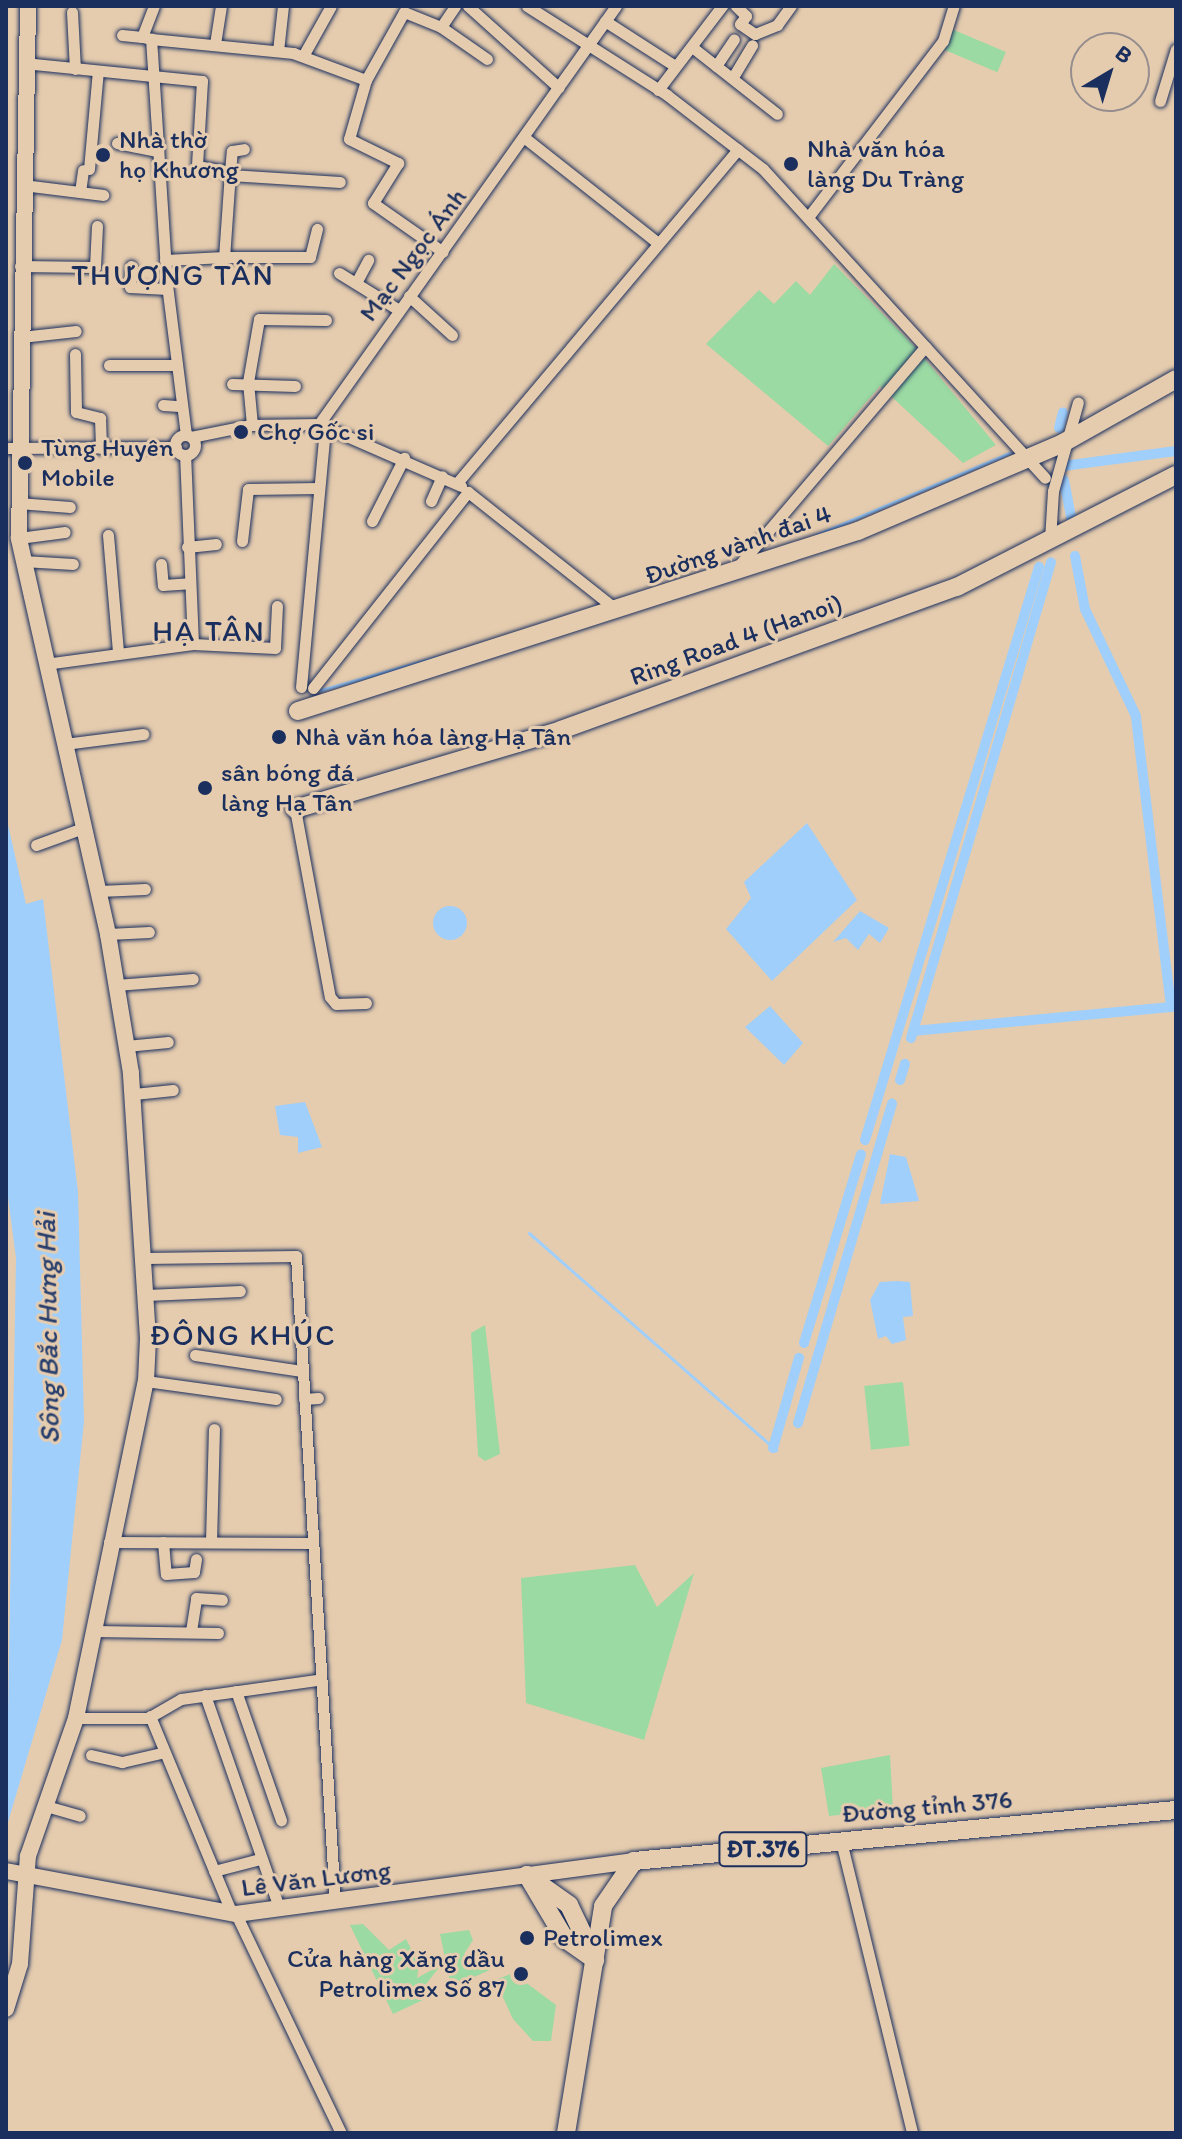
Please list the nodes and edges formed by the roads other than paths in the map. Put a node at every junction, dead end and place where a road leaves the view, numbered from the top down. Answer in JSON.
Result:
{"nodes":[{"id":1,"x":28,"y":6,"type":"edge"},
{"id":2,"x":154,"y":6,"type":"edge"},
{"id":3,"x":221,"y":6,"type":"edge"},
{"id":4,"x":283,"y":6,"type":"edge"},
{"id":5,"x":331,"y":6,"type":"edge"},
{"id":6,"x":455,"y":6,"type":"edge"},
{"id":7,"x":468,"y":6,"type":"edge"},
{"id":8,"x":527,"y":6,"type":"edge"},
{"id":9,"x":616,"y":6,"type":"edge"},
{"id":10,"x":722,"y":6,"type":"edge"},
{"id":11,"x":736,"y":6,"type":"edge"},
{"id":12,"x":791,"y":6,"type":"edge"},
{"id":13,"x":954,"y":6,"type":"edge"},
{"id":14,"x":72,"y":12,"type":"dead end"},
{"id":15,"x":605,"y":21,"type":"junction"},
{"id":16,"x":441,"y":27,"type":"junction"},
{"id":17,"x":122,"y":35,"type":"dead end"},
{"id":18,"x":147,"y":38,"type":"junction"},
{"id":19,"x":734,"y":39,"type":"dead end"},
{"id":20,"x":215,"y":44,"type":"junction"},
{"id":21,"x":589,"y":44,"type":"junction"},
{"id":22,"x":752,"y":45,"type":"dead end"},
{"id":23,"x":692,"y":47,"type":"junction"},
{"id":24,"x":1176,"y":49,"type":"edge"},
{"id":25,"x":278,"y":51,"type":"junction"},
{"id":26,"x":303,"y":56,"type":"junction"},
{"id":27,"x":487,"y":59,"type":"dead end"},
{"id":28,"x":24,"y":63,"type":"junction"},
{"id":29,"x":675,"y":66,"type":"junction"},
{"id":30,"x":716,"y":66,"type":"junction"},
{"id":31,"x":75,"y":69,"type":"junction"},
{"id":32,"x":98,"y":71,"type":"junction"},
{"id":33,"x":152,"y":75,"type":"junction"},
{"id":34,"x":733,"y":77,"type":"junction"},
{"id":35,"x":366,"y":80,"type":"junction"},
{"id":36,"x":559,"y":88,"type":"junction"},
{"id":37,"x":658,"y":90,"type":"junction"},
{"id":38,"x":1160,"y":101,"type":"dead end"},
{"id":39,"x":777,"y":114,"type":"dead end"},
{"id":40,"x":525,"y":138,"type":"junction"},
{"id":41,"x":117,"y":143,"type":"dead end"},
{"id":42,"x":244,"y":149,"type":"dead end"},
{"id":43,"x":743,"y":149,"type":"junction"},
{"id":44,"x":157,"y":151,"type":"junction"},
{"id":45,"x":172,"y":167,"type":"dead end"},
{"id":46,"x":158,"y":168,"type":"junction"},
{"id":47,"x":230,"y":173,"type":"junction"},
{"id":48,"x":340,"y":182,"type":"dead end"},
{"id":49,"x":23,"y":185,"type":"junction"},
{"id":50,"x":80,"y":192,"type":"junction"},
{"id":51,"x":103,"y":195,"type":"dead end"},
{"id":52,"x":809,"y":216,"type":"junction"},
{"id":53,"x":97,"y":226,"type":"dead end"},
{"id":54,"x":317,"y":229,"type":"dead end"},
{"id":55,"x":658,"y":243,"type":"junction"},
{"id":56,"x":443,"y":252,"type":"junction"},
{"id":57,"x":224,"y":257,"type":"junction"},
{"id":58,"x":165,"y":260,"type":"junction"},
{"id":59,"x":368,"y":260,"type":"dead end"},
{"id":60,"x":20,"y":266,"type":"junction"},
{"id":61,"x":131,"y":266,"type":"dead end"},
{"id":62,"x":339,"y":273,"type":"dead end"},
{"id":63,"x":357,"y":281,"type":"junction"},
{"id":64,"x":167,"y":289,"type":"junction"},
{"id":65,"x":409,"y":296,"type":"junction"},
{"id":66,"x":257,"y":305,"type":"dead end"},
{"id":67,"x":399,"y":310,"type":"junction"},
{"id":68,"x":259,"y":319,"type":"junction"},
{"id":69,"x":326,"y":320,"type":"dead end"},
{"id":70,"x":76,"y":331,"type":"dead end"},
{"id":71,"x":452,"y":335,"type":"dead end"},
{"id":72,"x":21,"y":337,"type":"junction"},
{"id":73,"x":925,"y":347,"type":"junction"},
{"id":74,"x":75,"y":354,"type":"dead end"},
{"id":75,"x":109,"y":365,"type":"dead end"},
{"id":76,"x":177,"y":365,"type":"junction"},
{"id":77,"x":1176,"y":379,"type":"edge"},
{"id":78,"x":248,"y":382,"type":"junction"},
{"id":79,"x":232,"y":384,"type":"dead end"},
{"id":80,"x":295,"y":386,"type":"dead end"},
{"id":81,"x":1078,"y":402,"type":"dead end"},
{"id":82,"x":163,"y":405,"type":"dead end"},
{"id":83,"x":179,"y":406,"type":"junction"},
{"id":84,"x":252,"y":425,"type":"junction"},
{"id":85,"x":322,"y":425,"type":"junction"},
{"id":86,"x":188,"y":436,"type":"junction"},
{"id":87,"x":1066,"y":441,"type":"junction"},
{"id":88,"x":12,"y":448,"type":"edge"},
{"id":89,"x":101,"y":448,"type":"junction"},
{"id":90,"x":181,"y":451,"type":"junction"},
{"id":91,"x":404,"y":458,"type":"junction"},
{"id":92,"x":1028,"y":458,"type":"junction"},
{"id":93,"x":1176,"y":475,"type":"edge"},
{"id":94,"x":442,"y":476,"type":"junction"},
{"id":95,"x":1051,"y":477,"type":"junction"},
{"id":96,"x":457,"y":483,"type":"junction"},
{"id":97,"x":319,"y":488,"type":"junction"},
{"id":98,"x":468,"y":492,"type":"junction"},
{"id":99,"x":431,"y":501,"type":"dead end"},
{"id":100,"x":18,"y":503,"type":"junction"},
{"id":101,"x":70,"y":507,"type":"dead end"},
{"id":102,"x":372,"y":521,"type":"dead end"},
{"id":103,"x":65,"y":532,"type":"dead end"},
{"id":104,"x":108,"y":535,"type":"dead end"},
{"id":105,"x":19,"y":538,"type":"junction"},
{"id":106,"x":1050,"y":540,"type":"junction"},
{"id":107,"x":242,"y":541,"type":"dead end"},
{"id":108,"x":216,"y":544,"type":"dead end"},
{"id":109,"x":187,"y":547,"type":"junction"},
{"id":110,"x":23,"y":561,"type":"junction"},
{"id":111,"x":73,"y":564,"type":"dead end"},
{"id":112,"x":161,"y":564,"type":"dead end"},
{"id":113,"x":729,"y":577,"type":"junction"},
{"id":114,"x":189,"y":583,"type":"junction"},
{"id":115,"x":277,"y":606,"type":"dead end"},
{"id":116,"x":620,"y":612,"type":"junction"},
{"id":117,"x":193,"y":644,"type":"junction"},
{"id":118,"x":118,"y":652,"type":"junction"},
{"id":119,"x":45,"y":664,"type":"junction"},
{"id":120,"x":298,"y":711,"type":"dead end"},
{"id":121,"x":143,"y":734,"type":"dead end"},
{"id":122,"x":64,"y":744,"type":"junction"},
{"id":123,"x":295,"y":809,"type":"joint"},
{"id":124,"x":83,"y":828,"type":"junction"},
{"id":125,"x":36,"y":845,"type":"dead end"},
{"id":126,"x":145,"y":889,"type":"dead end"},
{"id":127,"x":99,"y":891,"type":"junction"},
{"id":128,"x":149,"y":932,"type":"dead end"},
{"id":129,"x":108,"y":934,"type":"junction"},
{"id":130,"x":193,"y":979,"type":"dead end"},
{"id":131,"x":116,"y":985,"type":"junction"},
{"id":132,"x":366,"y":1003,"type":"dead end"},
{"id":133,"x":168,"y":1042,"type":"dead end"},
{"id":134,"x":126,"y":1046,"type":"junction"},
{"id":135,"x":173,"y":1090,"type":"dead end"},
{"id":136,"x":134,"y":1094,"type":"junction"},
{"id":137,"x":145,"y":1258,"type":"junction"},
{"id":138,"x":240,"y":1291,"type":"dead end"},
{"id":139,"x":146,"y":1295,"type":"junction"},
{"id":140,"x":195,"y":1355,"type":"dead end"},
{"id":141,"x":302,"y":1371,"type":"junction"},
{"id":142,"x":146,"y":1381,"type":"junction"},
{"id":143,"x":318,"y":1398,"type":"dead end"},
{"id":144,"x":276,"y":1399,"type":"dead end"},
{"id":145,"x":304,"y":1399,"type":"junction"},
{"id":146,"x":214,"y":1429,"type":"dead end"},
{"id":147,"x":109,"y":1542,"type":"junction"},
{"id":148,"x":163,"y":1542,"type":"junction"},
{"id":149,"x":211,"y":1542,"type":"junction"},
{"id":150,"x":311,"y":1543,"type":"junction"},
{"id":151,"x":196,"y":1559,"type":"dead end"},
{"id":152,"x":222,"y":1600,"type":"dead end"},
{"id":153,"x":95,"y":1631,"type":"junction"},
{"id":154,"x":191,"y":1631,"type":"junction"},
{"id":155,"x":218,"y":1633,"type":"dead end"},
{"id":156,"x":317,"y":1680,"type":"junction"},
{"id":157,"x":236,"y":1691,"type":"junction"},
{"id":158,"x":205,"y":1695,"type":"junction"},
{"id":159,"x":150,"y":1716,"type":"junction"},
{"id":160,"x":76,"y":1718,"type":"junction"},
{"id":161,"x":161,"y":1753,"type":"junction"},
{"id":162,"x":91,"y":1755,"type":"dead end"},
{"id":163,"x":46,"y":1806,"type":"junction"},
{"id":164,"x":1176,"y":1810,"type":"edge"},
{"id":165,"x":80,"y":1816,"type":"dead end"},
{"id":166,"x":281,"y":1820,"type":"dead end"},
{"id":167,"x":841,"y":1841,"type":"junction"},
{"id":168,"x":260,"y":1859,"type":"junction"},
{"id":169,"x":634,"y":1861,"type":"junction"},
{"id":170,"x":7,"y":1871,"type":"edge"},
{"id":171,"x":214,"y":1871,"type":"junction"},
{"id":172,"x":30,"y":1874,"type":"junction"},
{"id":173,"x":527,"y":1875,"type":"junction"},
{"id":174,"x":335,"y":1902,"type":"junction"},
{"id":175,"x":279,"y":1908,"type":"junction"},
{"id":176,"x":234,"y":1914,"type":"junction"},
{"id":177,"x":595,"y":1960,"type":"junction"},
{"id":178,"x":6,"y":2009,"type":"edge"},
{"id":179,"x":341,"y":2133,"type":"edge"},
{"id":180,"x":566,"y":2133,"type":"edge"},
{"id":181,"x":912,"y":2133,"type":"edge"}],
"edges":[{"from":1,"to":28,"type":"street"},
{"from":2,"to":18,"type":"street"},
{"from":3,"to":20,"type":"street"},
{"from":4,"to":25,"type":"street"},
{"from":5,"to":26,"type":"street"},
{"from":6,"to":16,"type":"street"},
{"from":7,"to":36,"type":"street"},
{"from":8,"to":21,"type":"street"},
{"from":9,"to":15,"type":"street","name":"Mạc Ngọc Ánh"},
{"from":10,"to":23,"type":"street"},
{"from":11,"to":12,"type":"street"},
{"from":13,"to":52,"type":"street"},
{"from":14,"to":31,"type":"street"},
{"from":15,"to":21,"type":"street","name":"Mạc Ngọc Ánh"},
{"from":15,"to":29,"type":"street"},
{"from":16,"to":27,"type":"street"},
{"from":16,"to":35,"type":"street"},
{"from":17,"to":18,"type":"street"},
{"from":18,"to":20,"type":"street"},
{"from":18,"to":33,"type":"street"},
{"from":19,"to":30,"type":"street"},
{"from":20,"to":25,"type":"street"},
{"from":21,"to":36,"type":"street","name":"Mạc Ngọc Ánh"},
{"from":21,"to":37,"type":"street"},
{"from":22,"to":34,"type":"street"},
{"from":23,"to":29,"type":"street"},
{"from":23,"to":30,"type":"street"},
{"from":24,"to":38,"type":"street"},
{"from":25,"to":26,"type":"street"},
{"from":26,"to":35,"type":"street"},
{"from":28,"to":31,"type":"street"},
{"from":28,"to":49,"type":"street"},
{"from":29,"to":37,"type":"street"},
{"from":30,"to":34,"type":"street"},
{"from":31,"to":32,"type":"street"},
{"from":32,"to":33,"type":"street"},
{"from":32,"to":50,"type":"street"},
{"from":33,"to":44,"type":"street"},
{"from":33,"to":47,"type":"street"},
{"from":34,"to":39,"type":"street"},
{"from":35,"to":56,"type":"street"},
{"from":36,"to":40,"type":"street","name":"Mạc Ngọc Ánh"},
{"from":37,"to":43,"type":"street"},
{"from":40,"to":55,"type":"street"},
{"from":40,"to":56,"type":"street","name":"Mạc Ngọc Ánh"},
{"from":41,"to":44,"type":"street"},
{"from":42,"to":47,"type":"street"},
{"from":43,"to":52,"type":"street"},
{"from":43,"to":55,"type":"street"},
{"from":44,"to":46,"type":"street"},
{"from":45,"to":46,"type":"street"},
{"from":46,"to":58,"type":"street"},
{"from":47,"to":48,"type":"street"},
{"from":47,"to":57,"type":"street"},
{"from":49,"to":50,"type":"street"},
{"from":49,"to":60,"type":"street"},
{"from":50,"to":51,"type":"street"},
{"from":52,"to":73,"type":"street"},
{"from":53,"to":60,"type":"street"},
{"from":54,"to":57,"type":"street"},
{"from":55,"to":96,"type":"street"},
{"from":56,"to":65,"type":"street","name":"Mạc Ngọc Ánh"},
{"from":57,"to":58,"type":"street"},
{"from":58,"to":64,"type":"street"},
{"from":59,"to":63,"type":"street"},
{"from":60,"to":72,"type":"street"},
{"from":61,"to":64,"type":"street"},
{"from":62,"to":63,"type":"street"},
{"from":63,"to":67,"type":"street"},
{"from":64,"to":76,"type":"street"},
{"from":65,"to":67,"type":"street","name":"Mạc Ngọc Ánh"},
{"from":65,"to":71,"type":"street"},
{"from":66,"to":68,"type":"street"},
{"from":67,"to":85,"type":"street","name":"Mạc Ngọc Ánh"},
{"from":68,"to":69,"type":"street"},
{"from":68,"to":78,"type":"street"},
{"from":70,"to":72,"type":"street"},
{"from":72,"to":88,"type":"street"},
{"from":73,"to":92,"type":"street"},
{"from":73,"to":113,"type":"street"},
{"from":74,"to":89,"type":"street"},
{"from":75,"to":76,"type":"street"},
{"from":76,"to":83,"type":"street"},
{"from":77,"to":87,"type":"main road","name":"Đường vành đai 4"},
{"from":78,"to":79,"type":"street"},
{"from":78,"to":80,"type":"street"},
{"from":78,"to":84,"type":"street"},
{"from":81,"to":87,"type":"street"},
{"from":82,"to":83,"type":"street"},
{"from":83,"to":86,"type":"street"},
{"from":84,"to":85,"type":"street"},
{"from":84,"to":86,"type":"street"},
{"from":85,"to":91,"type":"street"},
{"from":85,"to":97,"type":"street"},
{"from":86,"to":90,"type":"street"},
{"from":87,"to":92,"type":"main road","name":"Đường vành đai 4"},
{"from":87,"to":95,"type":"street"},
{"from":88,"to":89,"type":"street"},
{"from":88,"to":100,"type":"street"},
{"from":89,"to":90,"type":"street"},
{"from":90,"to":109,"type":"street"},
{"from":91,"to":94,"type":"street"},
{"from":91,"to":102,"type":"street"},
{"from":92,"to":95,"type":"street"},
{"from":92,"to":113,"type":"main road","name":"Đường vành đai 4"},
{"from":93,"to":106,"type":"main road","name":"Ring Road 4 (Hanoi)"},
{"from":94,"to":96,"type":"street"},
{"from":94,"to":99,"type":"street"},
{"from":95,"to":106,"type":"street"},
{"from":96,"to":98,"type":"street"},
{"from":97,"to":98,"type":"street"},
{"from":97,"to":107,"type":"street"},
{"from":98,"to":116,"type":"street"},
{"from":100,"to":101,"type":"street"},
{"from":100,"to":105,"type":"street"},
{"from":103,"to":105,"type":"street"},
{"from":104,"to":118,"type":"street"},
{"from":105,"to":110,"type":"street"},
{"from":106,"to":123,"type":"main road","name":"Ring Road 4 (Hanoi)"},
{"from":108,"to":109,"type":"street"},
{"from":109,"to":114,"type":"street"},
{"from":110,"to":111,"type":"street"},
{"from":110,"to":119,"type":"street"},
{"from":112,"to":114,"type":"street"},
{"from":113,"to":116,"type":"main road","name":"Đường vành đai 4"},
{"from":114,"to":117,"type":"street"},
{"from":115,"to":117,"type":"street"},
{"from":116,"to":120,"type":"main road","name":"Đường vành đai 4"},
{"from":117,"to":118,"type":"street"},
{"from":118,"to":119,"type":"street"},
{"from":119,"to":122,"type":"street"},
{"from":121,"to":122,"type":"street"},
{"from":122,"to":124,"type":"street"},
{"from":123,"to":132,"type":"street"},
{"from":124,"to":125,"type":"street"},
{"from":124,"to":127,"type":"street"},
{"from":126,"to":127,"type":"street"},
{"from":127,"to":129,"type":"street"},
{"from":128,"to":129,"type":"street"},
{"from":129,"to":131,"type":"street"},
{"from":130,"to":131,"type":"street"},
{"from":131,"to":134,"type":"street"},
{"from":133,"to":134,"type":"street"},
{"from":134,"to":136,"type":"street"},
{"from":135,"to":136,"type":"street"},
{"from":136,"to":137,"type":"street"},
{"from":137,"to":139,"type":"street"},
{"from":137,"to":141,"type":"street"},
{"from":138,"to":139,"type":"street"},
{"from":139,"to":142,"type":"street"},
{"from":140,"to":141,"type":"street"},
{"from":141,"to":145,"type":"street"},
{"from":142,"to":144,"type":"street"},
{"from":142,"to":147,"type":"street"},
{"from":143,"to":145,"type":"street"},
{"from":145,"to":150,"type":"street"},
{"from":146,"to":149,"type":"street"},
{"from":147,"to":148,"type":"street"},
{"from":147,"to":153,"type":"street"},
{"from":148,"to":149,"type":"street"},
{"from":148,"to":151,"type":"street"},
{"from":149,"to":150,"type":"street"},
{"from":150,"to":156,"type":"street"},
{"from":152,"to":154,"type":"street"},
{"from":153,"to":154,"type":"street"},
{"from":153,"to":160,"type":"street"},
{"from":154,"to":155,"type":"street"},
{"from":156,"to":157,"type":"street"},
{"from":156,"to":174,"type":"street"},
{"from":157,"to":158,"type":"street"},
{"from":157,"to":166,"type":"street"},
{"from":158,"to":159,"type":"street"},
{"from":158,"to":168,"type":"street"},
{"from":159,"to":160,"type":"street"},
{"from":159,"to":161,"type":"street"},
{"from":160,"to":163,"type":"street"},
{"from":161,"to":162,"type":"street"},
{"from":161,"to":171,"type":"street"},
{"from":163,"to":165,"type":"street"},
{"from":163,"to":172,"type":"street"},
{"from":164,"to":167,"type":"main road","name":"Đường tỉnh 376","number":"ĐT.376"},
{"from":167,"to":169,"type":"main road","name":"Đường tỉnh 376","number":"ĐT.376"},
{"from":167,"to":181,"type":"street"},
{"from":168,"to":171,"type":"street"},
{"from":168,"to":175,"type":"street"},
{"from":169,"to":173,"type":"street","name":"Lê Văn Lương"},
{"from":169,"to":177,"type":"main road"},
{"from":170,"to":172,"type":"street","name":"Lê Văn Lương"},
{"from":171,"to":176,"type":"street"},
{"from":172,"to":176,"type":"street","name":"Lê Văn Lương"},
{"from":172,"to":178,"type":"street"},
{"from":173,"to":174,"type":"street","name":"Lê Văn Lương"},
{"from":173,"to":177,"type":"main road"},
{"from":174,"to":175,"type":"street","name":"Lê Văn Lương"},
{"from":175,"to":176,"type":"street","name":"Lê Văn Lương"},
{"from":176,"to":179,"type":"street"},
{"from":177,"to":180,"type":"main road"}]}
